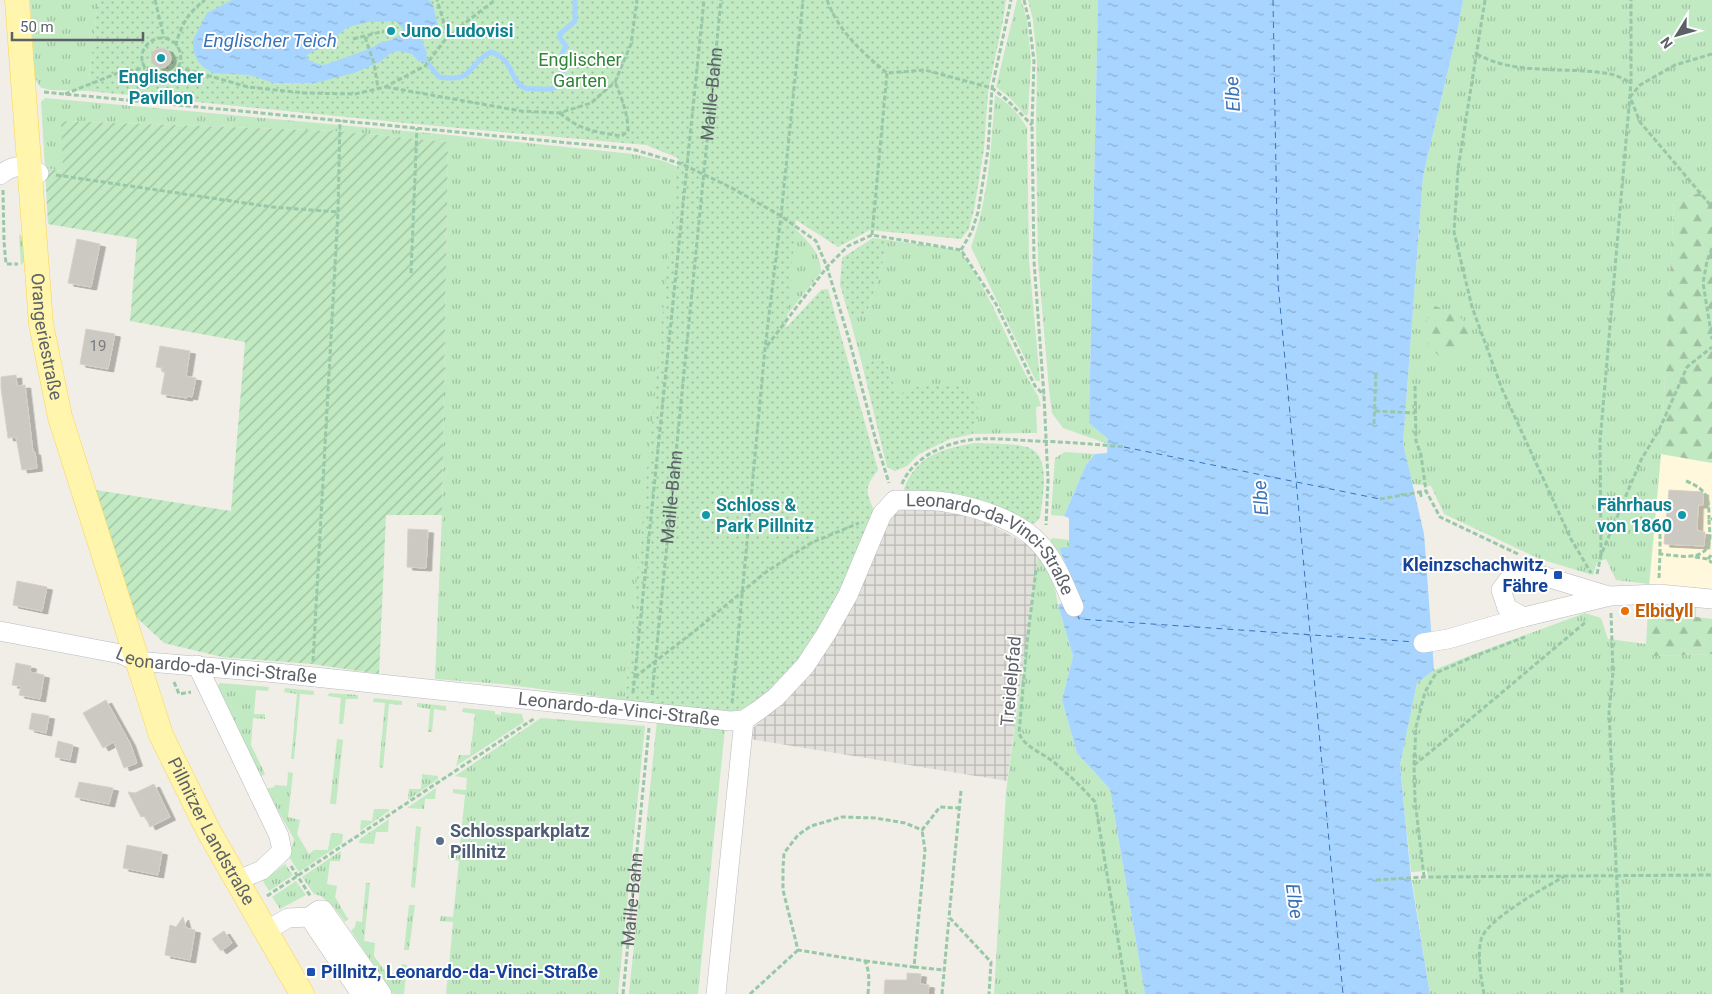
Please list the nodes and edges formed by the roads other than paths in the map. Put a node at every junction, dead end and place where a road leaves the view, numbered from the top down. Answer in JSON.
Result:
{"nodes":[{"id":1,"x":17,"y":0,"type":"edge"},
{"id":2,"x":35,"y":170,"type":"junction"},
{"id":3,"x":2,"y":174,"type":"edge"},
{"id":4,"x":1712,"y":599,"type":"edge"},
{"id":5,"x":1611,"y":604,"type":"junction"},
{"id":6,"x":1074,"y":606,"type":"dead end"},
{"id":7,"x":1524,"y":617,"type":"junction"},
{"id":8,"x":0,"y":631,"type":"edge"},
{"id":9,"x":1423,"y":643,"type":"dead end"},
{"id":10,"x":137,"y":661,"type":"junction"},
{"id":11,"x":198,"y":665,"type":"junction"},
{"id":12,"x":737,"y":721,"type":"junction"},
{"id":13,"x":236,"y":882,"type":"junction"},
{"id":14,"x":314,"y":914,"type":"junction"},
{"id":15,"x":266,"y":931,"type":"junction"},
{"id":16,"x":302,"y":994,"type":"edge"},
{"id":17,"x":361,"y":994,"type":"edge"},
{"id":18,"x":382,"y":994,"type":"edge"},
{"id":19,"x":716,"y":994,"type":"edge"}],
"edges":[{"from":1,"to":2,"type":"main road","name":"Orangeriestraße"},
{"from":2,"to":3,"type":"street"},
{"from":2,"to":10,"type":"main road","name":"Orangeriestraße"},
{"from":4,"to":5,"type":"street"},
{"from":5,"to":7,"type":"street"},
{"from":5,"to":7,"type":"street"},
{"from":6,"to":12,"type":"street","name":"Leonardo-da-Vinci-Straße"},
{"from":7,"to":9,"type":"street"},
{"from":8,"to":10,"type":"street","name":"Leonardo-da-Vinci-Straße"},
{"from":10,"to":11,"type":"street","name":"Leonardo-da-Vinci-Straße"},
{"from":10,"to":13,"type":"main road","name":"Pillnitzer Landstraße"},
{"from":11,"to":12,"type":"street","name":"Leonardo-da-Vinci-Straße"},
{"from":11,"to":13,"type":"street"},
{"from":12,"to":19,"type":"street"},
{"from":13,"to":15,"type":"main road","name":"Pillnitzer Landstraße"},
{"from":14,"to":15,"type":"street"},
{"from":14,"to":17,"type":"street"},
{"from":14,"to":18,"type":"street"},
{"from":15,"to":16,"type":"main road","name":"Pillnitzer Landstraße"}]}
